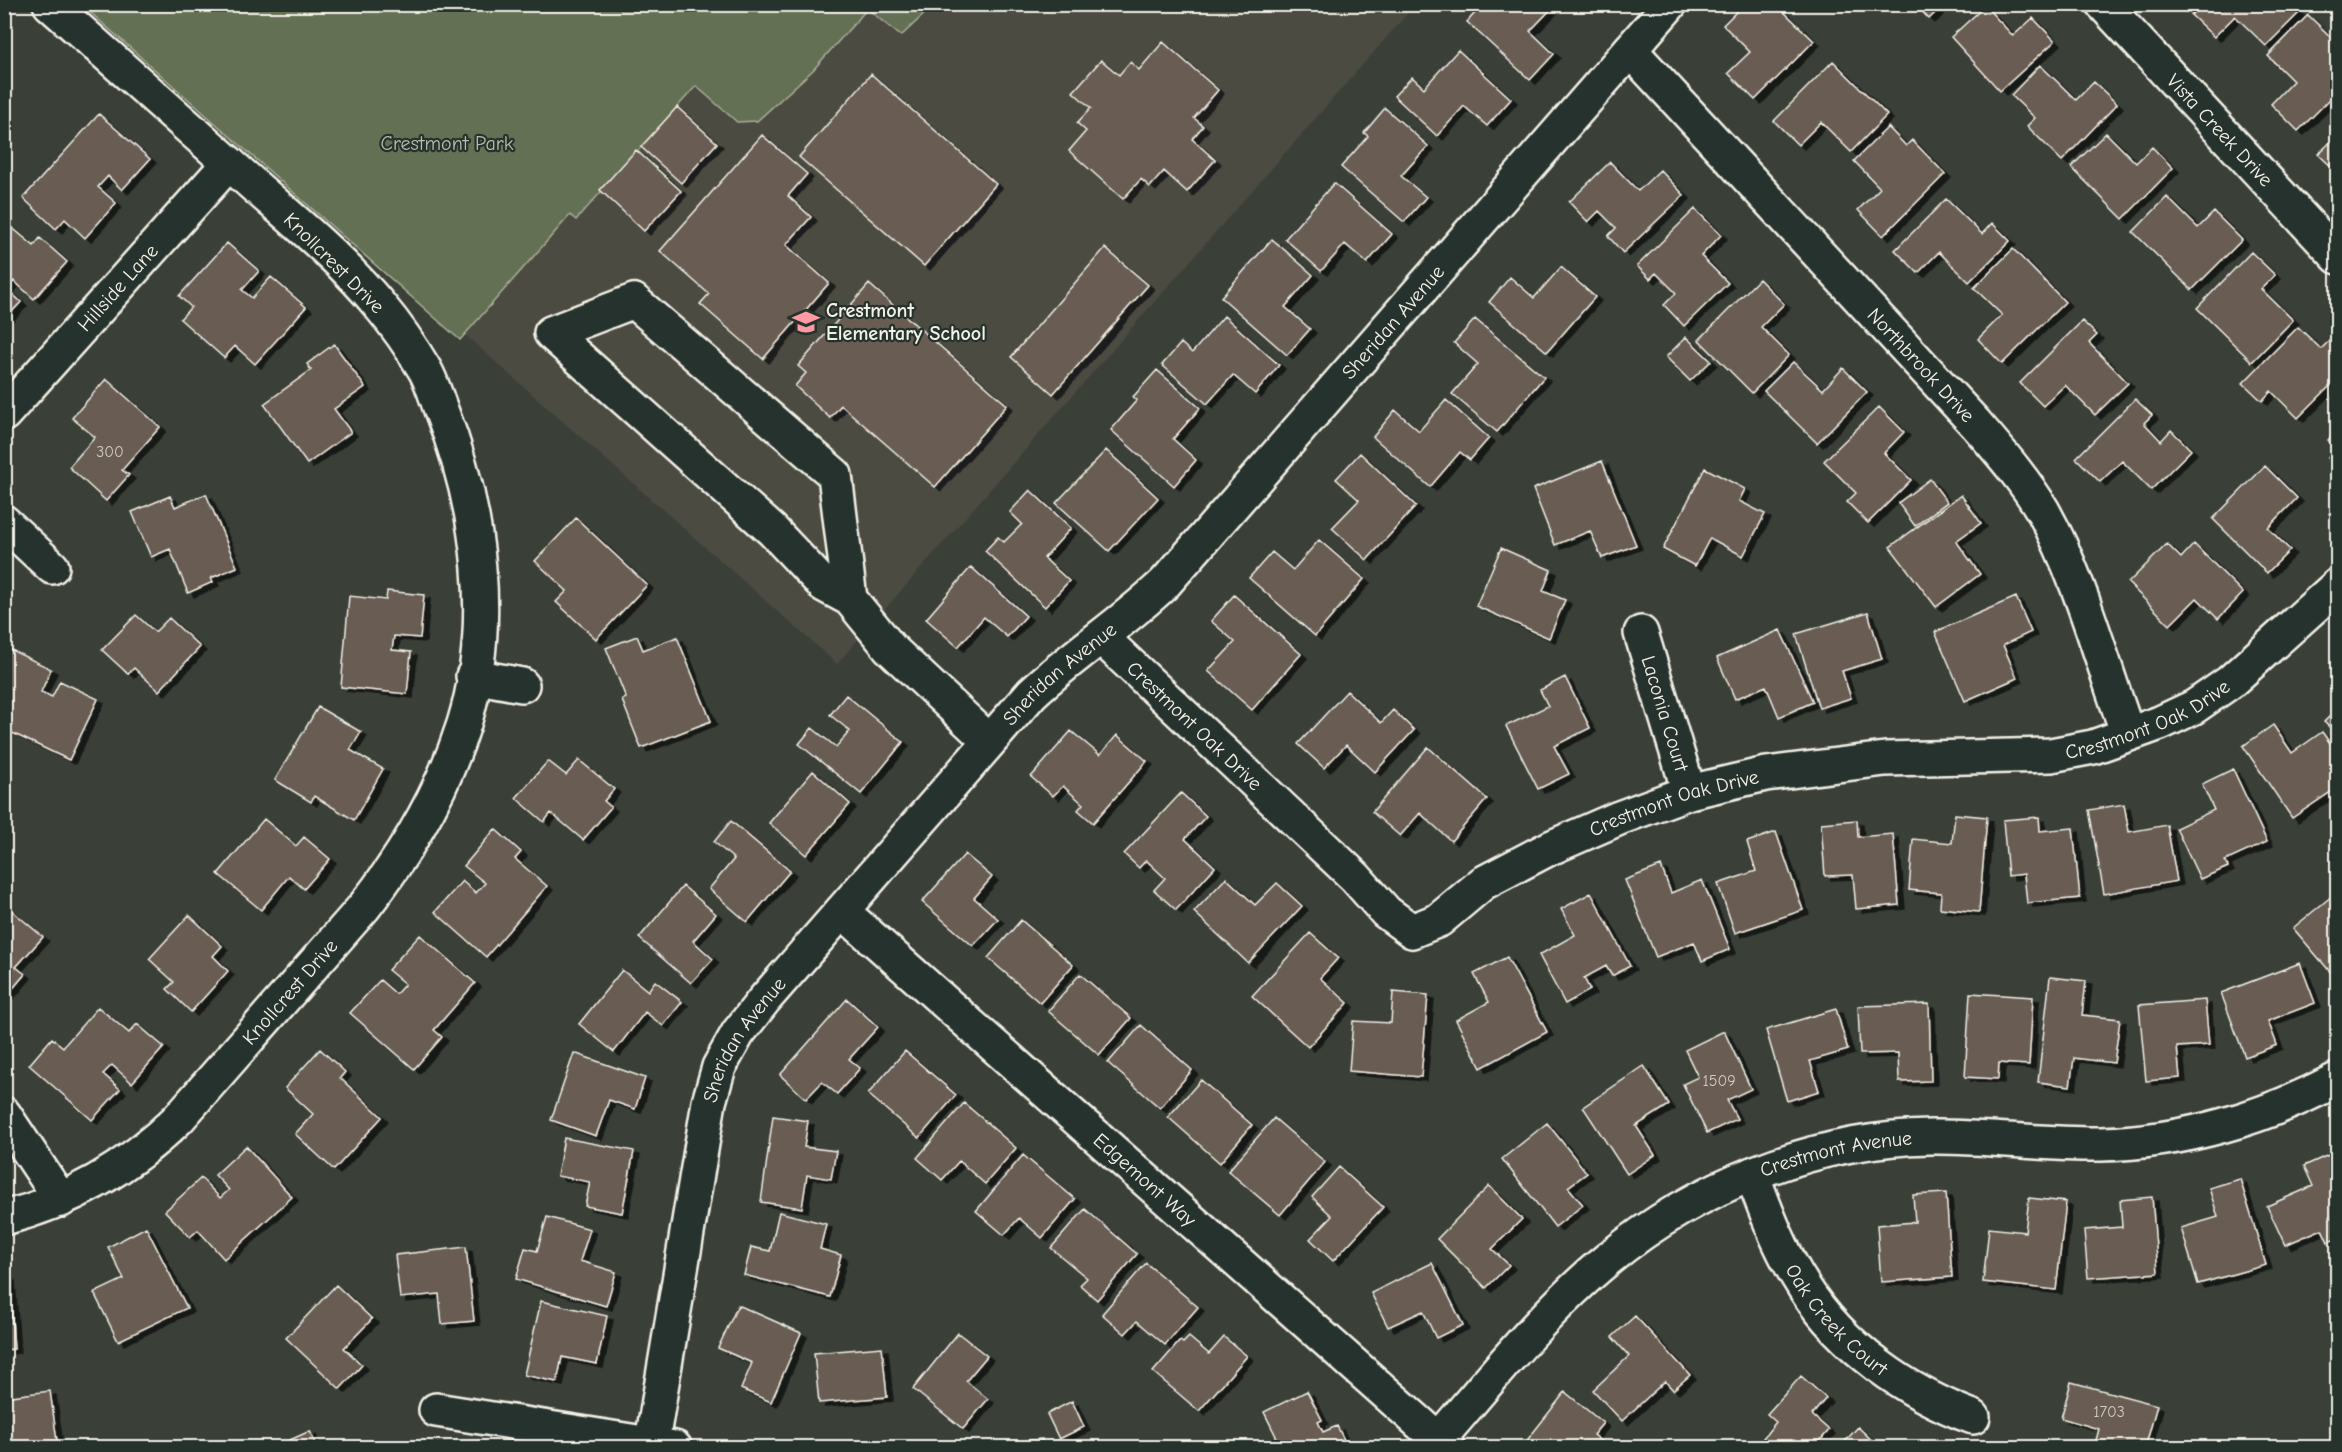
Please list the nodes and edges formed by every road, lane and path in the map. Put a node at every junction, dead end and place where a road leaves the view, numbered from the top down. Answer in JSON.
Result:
{"nodes":[{"id":1,"x":50,"y":4,"type":"edge"},
{"id":2,"x":1671,"y":4,"type":"edge"},
{"id":3,"x":2103,"y":4,"type":"edge"},
{"id":4,"x":1630,"y":50,"type":"junction"},
{"id":5,"x":229,"y":163,"type":"junction"},
{"id":6,"x":2337,"y":257,"type":"edge"},
{"id":7,"x":4,"y":414,"type":"edge"},
{"id":8,"x":4,"y":522,"type":"edge"},
{"id":9,"x":52,"y":567,"type":"dead end"},
{"id":10,"x":2337,"y":585,"type":"edge"},
{"id":11,"x":850,"y":598,"type":"junction"},
{"id":12,"x":1641,"y":633,"type":"dead end"},
{"id":13,"x":1101,"y":637,"type":"junction"},
{"id":14,"x":473,"y":676,"type":"junction"},
{"id":15,"x":522,"y":685,"type":"dead end"},
{"id":16,"x":2128,"y":734,"type":"junction"},
{"id":17,"x":989,"y":741,"type":"junction"},
{"id":18,"x":1689,"y":792,"type":"junction"},
{"id":19,"x":842,"y":911,"type":"junction"},
{"id":20,"x":2337,"y":1079,"type":"edge"},
{"id":21,"x":4,"y":1114,"type":"edge"},
{"id":22,"x":1752,"y":1174,"type":"junction"},
{"id":23,"x":61,"y":1200,"type":"junction"},
{"id":24,"x":4,"y":1218,"type":"edge"},
{"id":25,"x":436,"y":1410,"type":"dead end"},
{"id":26,"x":1973,"y":1417,"type":"dead end"},
{"id":27,"x":1439,"y":1445,"type":"edge"},
{"id":28,"x":659,"y":1446,"type":"edge"}],
"edges":[{"from":1,"to":5,"type":"street","name":"Knollcrest Drive"},
{"from":2,"to":4,"type":"street","name":"Sheridan Avenue"},
{"from":3,"to":6,"type":"street","name":"Vista Creek Drive"},
{"from":4,"to":13,"type":"street","name":"Sheridan Avenue"},
{"from":4,"to":16,"type":"street","name":"Northbrook Drive"},
{"from":5,"to":7,"type":"street","name":"Hillside Lane"},
{"from":5,"to":14,"type":"street","name":"Knollcrest Drive"},
{"from":8,"to":9,"type":"street"},
{"from":10,"to":16,"type":"street","name":"Crestmont Oak Drive"},
{"from":11,"to":11,"type":"street"},
{"from":11,"to":17,"type":"street"},
{"from":12,"to":18,"type":"street","name":"Laconia Court"},
{"from":13,"to":17,"type":"street","name":"Sheridan Avenue"},
{"from":13,"to":18,"type":"street","name":"Crestmont Oak Drive"},
{"from":14,"to":15,"type":"street"},
{"from":14,"to":23,"type":"street","name":"Knollcrest Drive"},
{"from":16,"to":18,"type":"street","name":"Crestmont Oak Drive"},
{"from":17,"to":19,"type":"street","name":"Sheridan Avenue"},
{"from":19,"to":27,"type":"street","name":"Edgemont Way"},
{"from":19,"to":28,"type":"street","name":"Sheridan Avenue"},
{"from":20,"to":22,"type":"street","name":"Crestmont Avenue"},
{"from":21,"to":23,"type":"street"},
{"from":22,"to":26,"type":"street","name":"Oak Creek Court"},
{"from":22,"to":27,"type":"street","name":"Crestmont Avenue"},
{"from":23,"to":24,"type":"street","name":"Knollcrest Drive"},
{"from":25,"to":28,"type":"street"}]}
